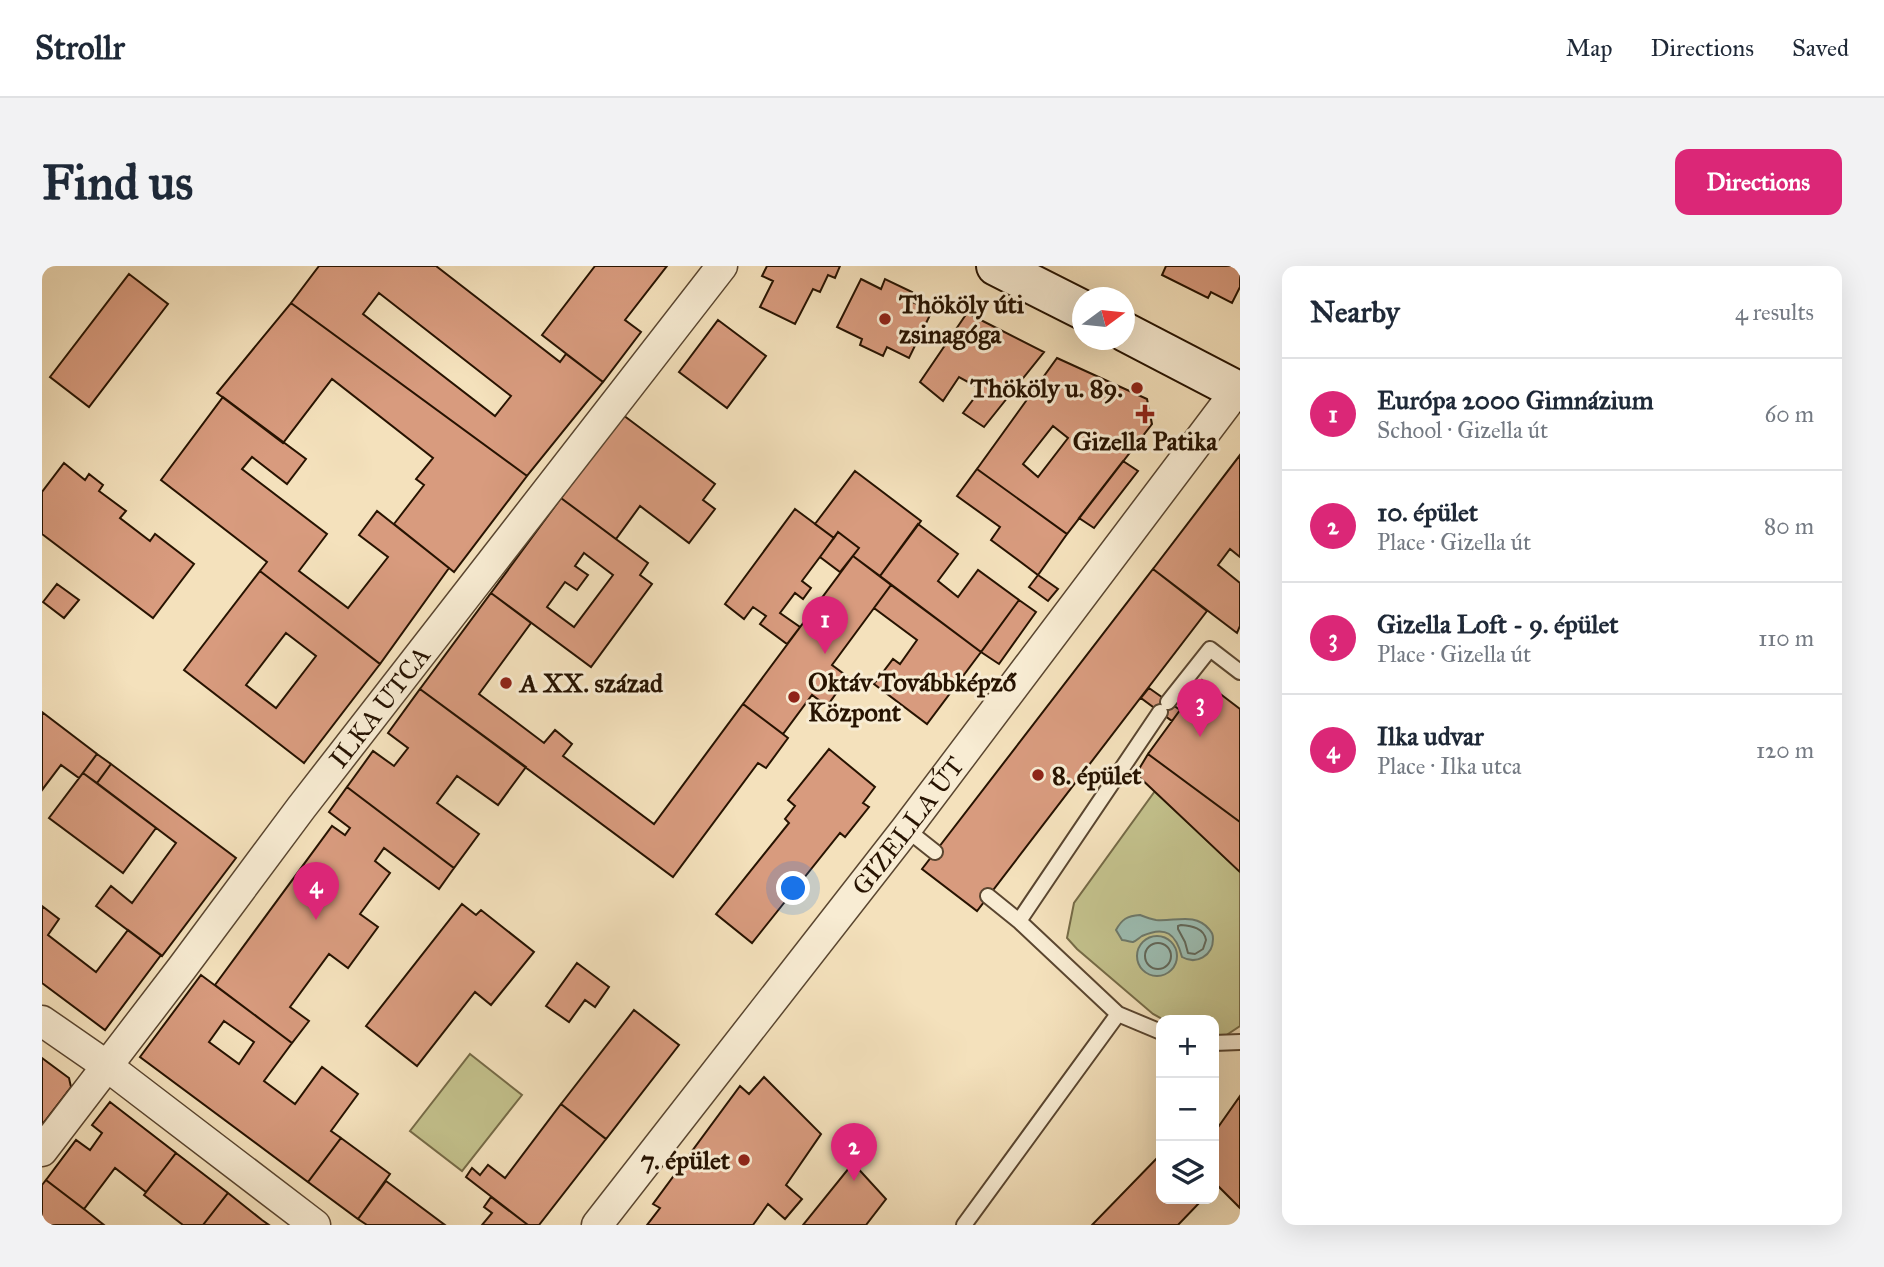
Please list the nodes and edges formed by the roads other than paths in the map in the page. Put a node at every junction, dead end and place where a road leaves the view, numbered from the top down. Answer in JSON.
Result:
{"nodes":[{"id":1,"x":722,"y":266,"type":"edge"},
{"id":2,"x":996,"y":266,"type":"edge"},
{"id":3,"x":1072,"y":304,"type":"edge"},
{"id":4,"x":1135,"y":337,"type":"edge"},
{"id":5,"x":1239,"y":389,"type":"edge"},
{"id":6,"x":1240,"y":672,"type":"edge"},
{"id":7,"x":906,"y":829,"type":"junction"},
{"id":8,"x":935,"y":852,"type":"dead end"},
{"id":9,"x":988,"y":897,"type":"dead end"},
{"id":10,"x":1019,"y":921,"type":"junction"},
{"id":11,"x":1118,"y":1014,"type":"junction"},
{"id":12,"x":42,"y":1020,"type":"edge"},
{"id":13,"x":1156,"y":1029,"type":"edge"},
{"id":14,"x":1240,"y":1042,"type":"edge"},
{"id":15,"x":1219,"y":1043,"type":"edge"},
{"id":16,"x":107,"y":1066,"type":"junction"},
{"id":17,"x":42,"y":1151,"type":"edge"},
{"id":18,"x":314,"y":1225,"type":"edge"},
{"id":19,"x":597,"y":1225,"type":"edge"},
{"id":20,"x":964,"y":1225,"type":"edge"}],
"edges":[{"from":1,"to":16,"type":"street","name":"ILKA UTCA"},
{"from":2,"to":3,"type":"main road"},
{"from":4,"to":5,"type":"main road"},
{"from":5,"to":7,"type":"street","name":"GIZELLA ÚT"},
{"from":6,"to":10,"type":"lane"},
{"from":7,"to":8,"type":"lane"},
{"from":7,"to":19,"type":"street","name":"GIZELLA ÚT"},
{"from":9,"to":10,"type":"lane"},
{"from":10,"to":11,"type":"lane"},
{"from":11,"to":13,"type":"lane"},
{"from":11,"to":20,"type":"lane"},
{"from":12,"to":16,"type":"street"},
{"from":14,"to":15,"type":"lane"},
{"from":16,"to":17,"type":"street","name":"ILKA UTCA"},
{"from":16,"to":18,"type":"street"}]}
